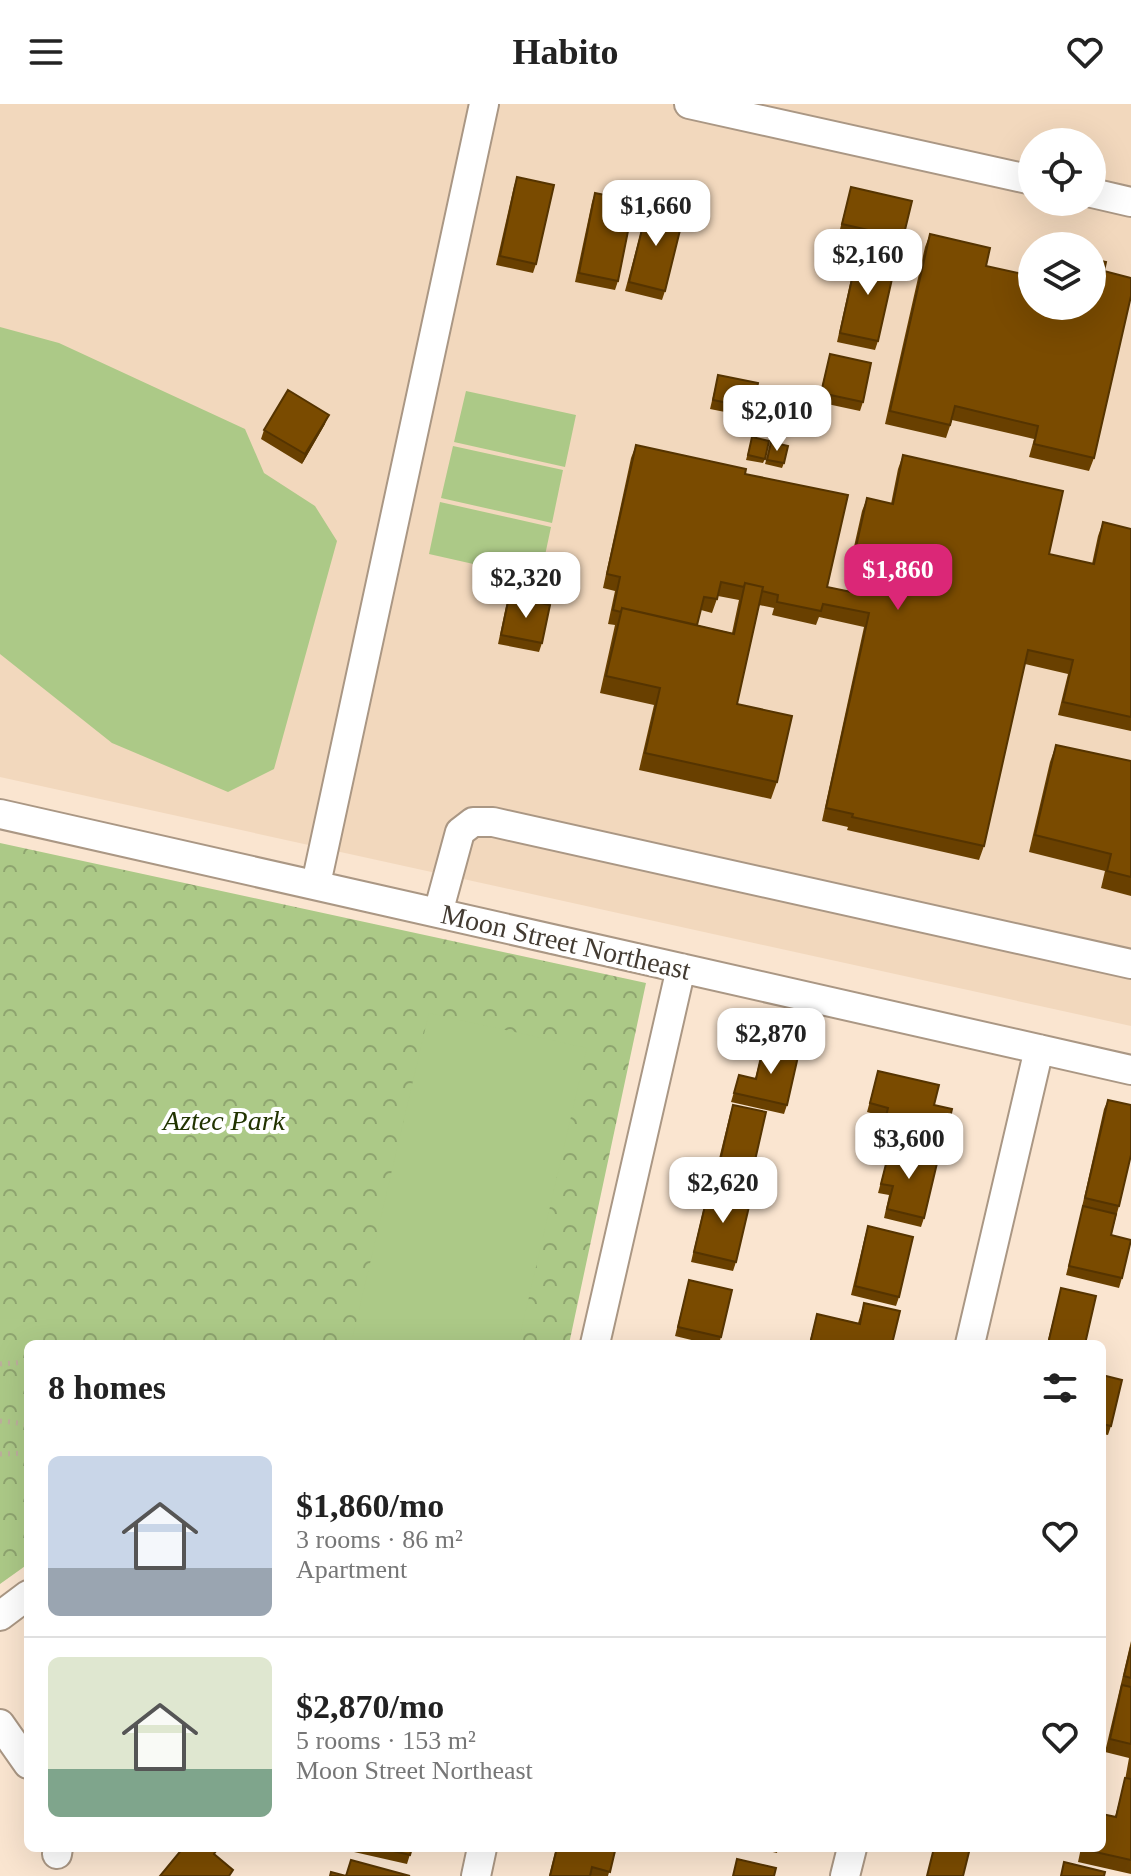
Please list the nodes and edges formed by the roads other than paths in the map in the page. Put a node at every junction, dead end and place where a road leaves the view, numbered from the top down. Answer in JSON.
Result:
{"nodes":[{"id":1,"x":484,"y":104,"type":"edge"},
{"id":2,"x":689,"y":104,"type":"edge"},
{"id":3,"x":1018,"y":177,"type":"edge"},
{"id":4,"x":1106,"y":196,"type":"edge"},
{"id":5,"x":1131,"y":202,"type":"edge"},
{"id":6,"x":0,"y":814,"type":"edge"},
{"id":7,"x":316,"y":884,"type":"junction"},
{"id":8,"x":438,"y":913,"type":"junction"},
{"id":9,"x":1131,"y":964,"type":"edge"},
{"id":10,"x":681,"y":968,"type":"junction"},
{"id":11,"x":1039,"y":1049,"type":"junction"},
{"id":12,"x":1131,"y":1070,"type":"edge"},
{"id":13,"x":596,"y":1340,"type":"edge"},
{"id":14,"x":971,"y":1340,"type":"edge"},
{"id":15,"x":24,"y":1598,"type":"edge"},
{"id":16,"x":0,"y":1616,"type":"edge"},
{"id":17,"x":0,"y":1724,"type":"edge"},
{"id":18,"x":24,"y":1758,"type":"edge"},
{"id":19,"x":481,"y":1852,"type":"edge"},
{"id":20,"x":851,"y":1852,"type":"edge"},
{"id":21,"x":476,"y":1876,"type":"edge"},
{"id":22,"x":845,"y":1876,"type":"edge"}],
"edges":[{"from":1,"to":7,"type":"street"},
{"from":2,"to":3,"type":"street"},
{"from":4,"to":5,"type":"street"},
{"from":6,"to":7,"type":"street","name":"Moon Street Northeast"},
{"from":7,"to":8,"type":"street","name":"Moon Street Northeast"},
{"from":8,"to":9,"type":"street"},
{"from":8,"to":10,"type":"street","name":"Moon Street Northeast"},
{"from":10,"to":11,"type":"street","name":"Moon Street Northeast"},
{"from":10,"to":13,"type":"street"},
{"from":11,"to":12,"type":"street","name":"Moon Street Northeast"},
{"from":11,"to":14,"type":"street"},
{"from":15,"to":16,"type":"street"},
{"from":17,"to":18,"type":"street"},
{"from":19,"to":21,"type":"street"},
{"from":20,"to":22,"type":"street"}]}
